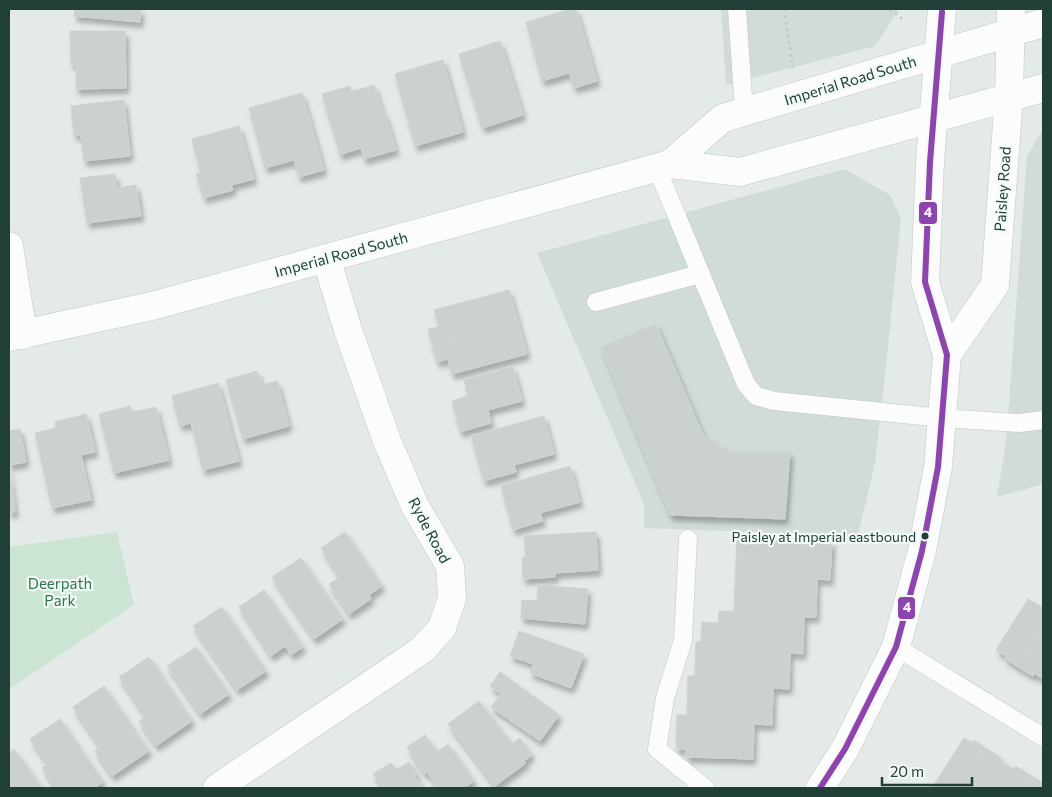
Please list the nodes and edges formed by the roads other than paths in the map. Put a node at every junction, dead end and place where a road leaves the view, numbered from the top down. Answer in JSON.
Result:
{"nodes":[{"id":1,"x":737,"y":9,"type":"edge"},
{"id":2,"x":942,"y":9,"type":"edge"},
{"id":3,"x":1011,"y":21,"type":"edge"},
{"id":4,"x":1043,"y":23,"type":"edge"},
{"id":5,"x":939,"y":54,"type":"junction"},
{"id":6,"x":1043,"y":88,"type":"edge"},
{"id":7,"x":1009,"y":97,"type":"junction"},
{"id":8,"x":744,"y":112,"type":"junction"},
{"id":9,"x":934,"y":117,"type":"junction"},
{"id":10,"x":664,"y":166,"type":"junction"},
{"id":11,"x":9,"y":246,"type":"edge"},
{"id":12,"x":326,"y":258,"type":"junction"},
{"id":13,"x":700,"y":274,"type":"junction"},
{"id":14,"x":596,"y":302,"type":"dead end"},
{"id":15,"x":16,"y":336,"type":"edge"},
{"id":16,"x":947,"y":356,"type":"junction"},
{"id":17,"x":942,"y":418,"type":"junction"},
{"id":18,"x":1043,"y":420,"type":"edge"},
{"id":19,"x":688,"y":539,"type":"dead end"},
{"id":20,"x":896,"y":647,"type":"junction"},
{"id":21,"x":1043,"y":737,"type":"edge"},
{"id":22,"x":217,"y":788,"type":"edge"},
{"id":23,"x":705,"y":788,"type":"edge"},
{"id":24,"x":820,"y":788,"type":"edge"}],
"edges":[{"from":1,"to":8,"type":"lane"},
{"from":2,"to":5,"type":"street","name":"Paisley Road"},
{"from":3,"to":4,"type":"street","name":"Imperial Road South"},
{"from":3,"to":5,"type":"street","name":"Imperial Road South"},
{"from":3,"to":7,"type":"street","name":"Paisley Road"},
{"from":5,"to":8,"type":"street","name":"Imperial Road South"},
{"from":5,"to":9,"type":"street","name":"Paisley Road"},
{"from":6,"to":7,"type":"street","name":"Imperial Road South"},
{"from":7,"to":9,"type":"street","name":"Imperial Road South"},
{"from":7,"to":16,"type":"street","name":"Paisley Road"},
{"from":8,"to":10,"type":"street","name":"Imperial Road South"},
{"from":9,"to":10,"type":"street","name":"Imperial Road South"},
{"from":9,"to":16,"type":"street","name":"Paisley Road"},
{"from":10,"to":12,"type":"street","name":"Imperial Road South"},
{"from":10,"to":13,"type":"lane"},
{"from":11,"to":15,"type":"street"},
{"from":12,"to":15,"type":"street","name":"Imperial Road South"},
{"from":12,"to":22,"type":"street","name":"Ryde Road"},
{"from":13,"to":14,"type":"lane"},
{"from":13,"to":17,"type":"lane"},
{"from":16,"to":17,"type":"street","name":"Paisley Road"},
{"from":17,"to":18,"type":"lane"},
{"from":17,"to":20,"type":"street","name":"Paisley Road"},
{"from":19,"to":23,"type":"lane"},
{"from":20,"to":21,"type":"lane"},
{"from":20,"to":24,"type":"street","name":"Paisley Road"}]}
